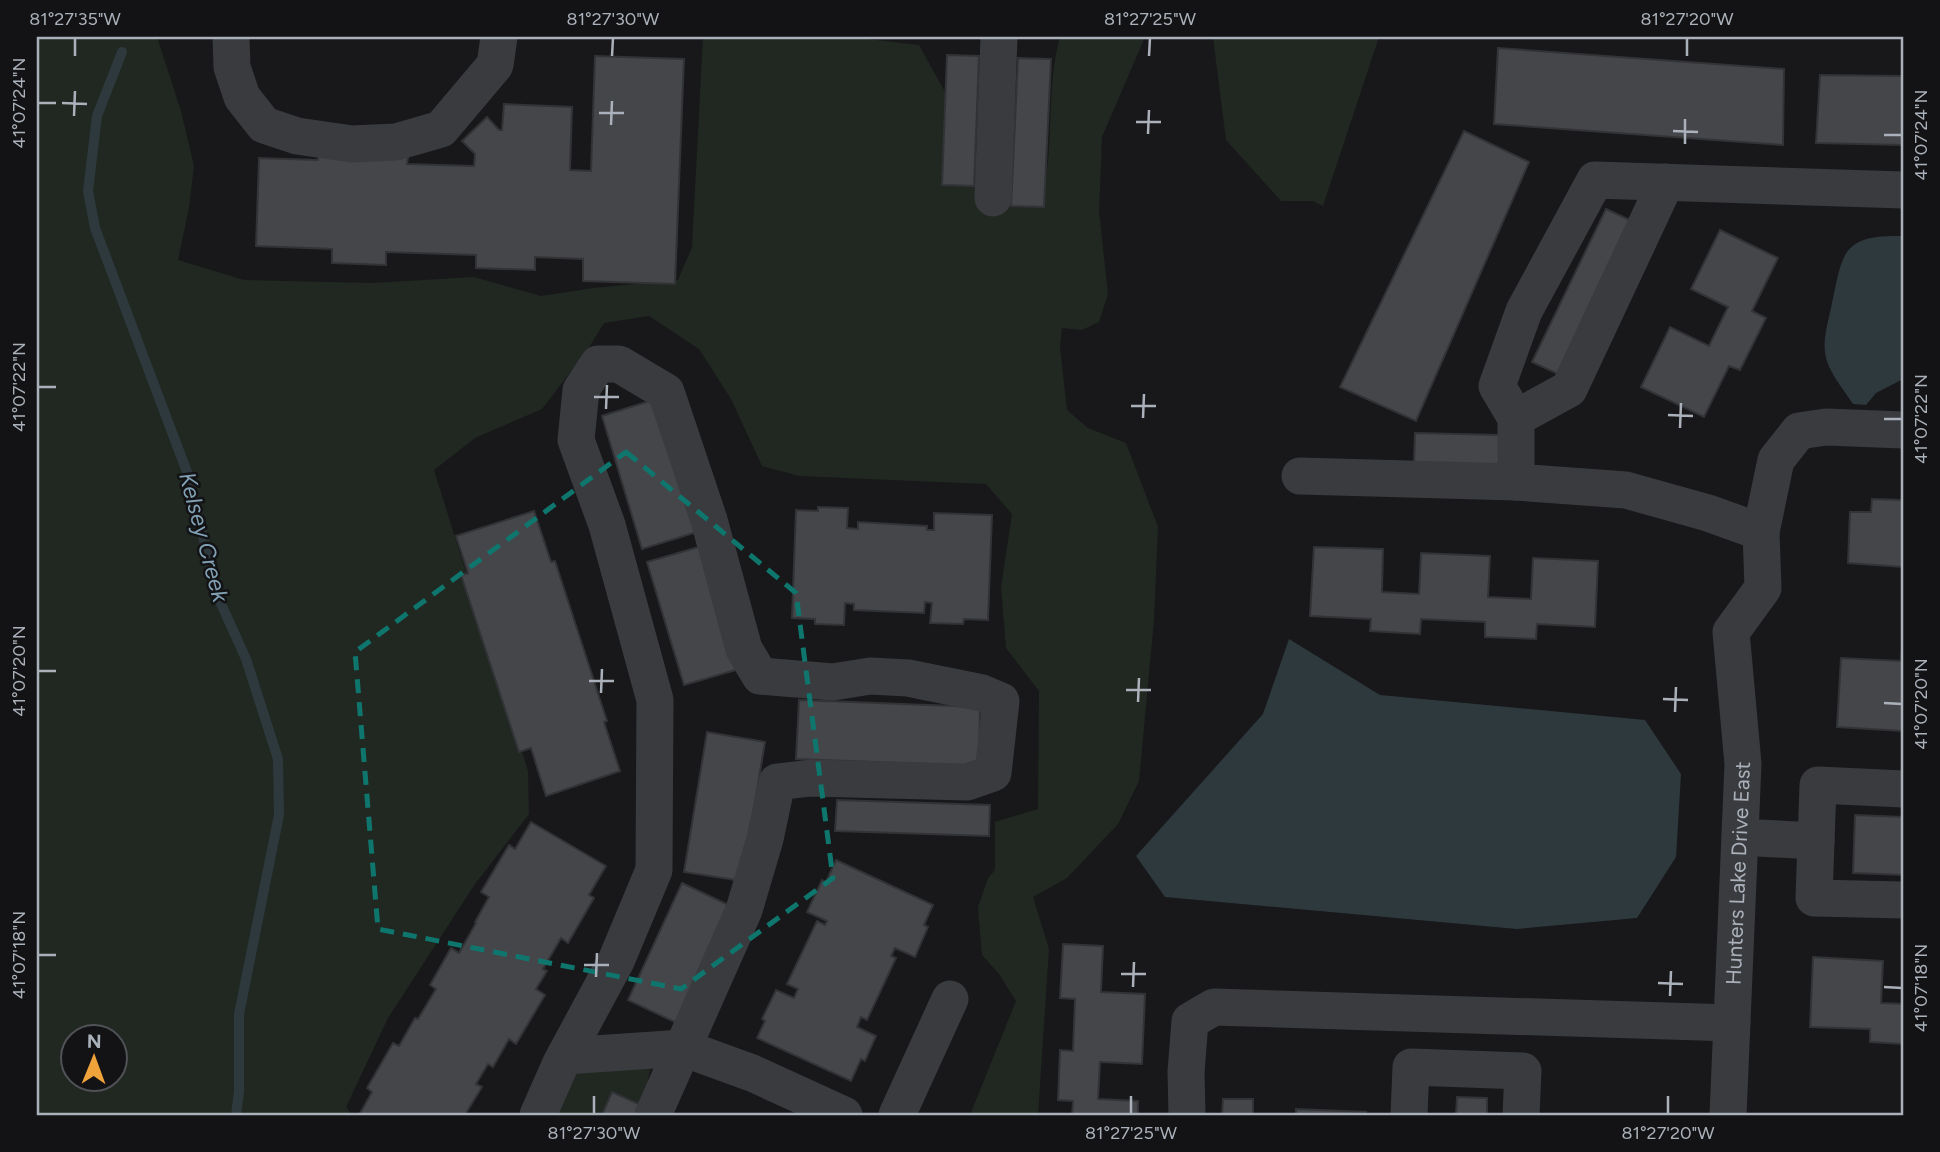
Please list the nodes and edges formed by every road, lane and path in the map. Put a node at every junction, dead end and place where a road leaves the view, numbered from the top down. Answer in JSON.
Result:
{"nodes":[{"id":1,"x":231,"y":37,"type":"edge"},
{"id":2,"x":499,"y":37,"type":"edge"},
{"id":3,"x":999,"y":37,"type":"edge"},
{"id":4,"x":1666,"y":182,"type":"junction"},
{"id":5,"x":1903,"y":190,"type":"edge"},
{"id":6,"x":993,"y":198,"type":"dead end"},
{"id":7,"x":1516,"y":418,"type":"junction"},
{"id":8,"x":1903,"y":430,"type":"edge"},
{"id":9,"x":1300,"y":476,"type":"dead end"},
{"id":10,"x":1516,"y":482,"type":"junction"},
{"id":11,"x":1761,"y":532,"type":"junction"},
{"id":12,"x":1903,"y":789,"type":"edge"},
{"id":13,"x":1740,"y":837,"type":"junction"},
{"id":14,"x":1816,"y":841,"type":"junction"},
{"id":15,"x":1903,"y":900,"type":"edge"},
{"id":16,"x":950,"y":999,"type":"dead end"},
{"id":17,"x":1468,"y":1015,"type":"junction"},
{"id":18,"x":1732,"y":1023,"type":"junction"},
{"id":19,"x":682,"y":1048,"type":"junction"},
{"id":20,"x":565,"y":1056,"type":"junction"},
{"id":21,"x":1468,"y":1068,"type":"junction"},
{"id":22,"x":538,"y":1115,"type":"edge"},
{"id":23,"x":653,"y":1115,"type":"edge"},
{"id":24,"x":844,"y":1115,"type":"edge"},
{"id":25,"x":897,"y":1115,"type":"edge"},
{"id":26,"x":1186,"y":1115,"type":"edge"},
{"id":27,"x":1409,"y":1115,"type":"edge"},
{"id":28,"x":1521,"y":1115,"type":"edge"},
{"id":29,"x":1728,"y":1115,"type":"edge"}],
"edges":[{"from":1,"to":2,"type":"street"},
{"from":3,"to":6,"type":"street"},
{"from":4,"to":5,"type":"street"},
{"from":4,"to":7,"type":"street"},
{"from":4,"to":7,"type":"street"},
{"from":7,"to":10,"type":"street"},
{"from":8,"to":11,"type":"street"},
{"from":9,"to":10,"type":"street"},
{"from":10,"to":11,"type":"street"},
{"from":11,"to":13,"type":"street","name":"Hunters Lake Drive East"},
{"from":12,"to":14,"type":"street"},
{"from":13,"to":14,"type":"street"},
{"from":13,"to":18,"type":"street","name":"Hunters Lake Drive East"},
{"from":14,"to":15,"type":"street"},
{"from":16,"to":25,"type":"street"},
{"from":17,"to":18,"type":"street"},
{"from":17,"to":21,"type":"street"},
{"from":17,"to":26,"type":"street"},
{"from":18,"to":29,"type":"street","name":"Hunters Lake Drive East"},
{"from":19,"to":20,"type":"street"},
{"from":19,"to":20,"type":"street"},
{"from":19,"to":23,"type":"street"},
{"from":19,"to":24,"type":"street"},
{"from":20,"to":22,"type":"street"},
{"from":21,"to":27,"type":"street"},
{"from":21,"to":28,"type":"street"}]}
